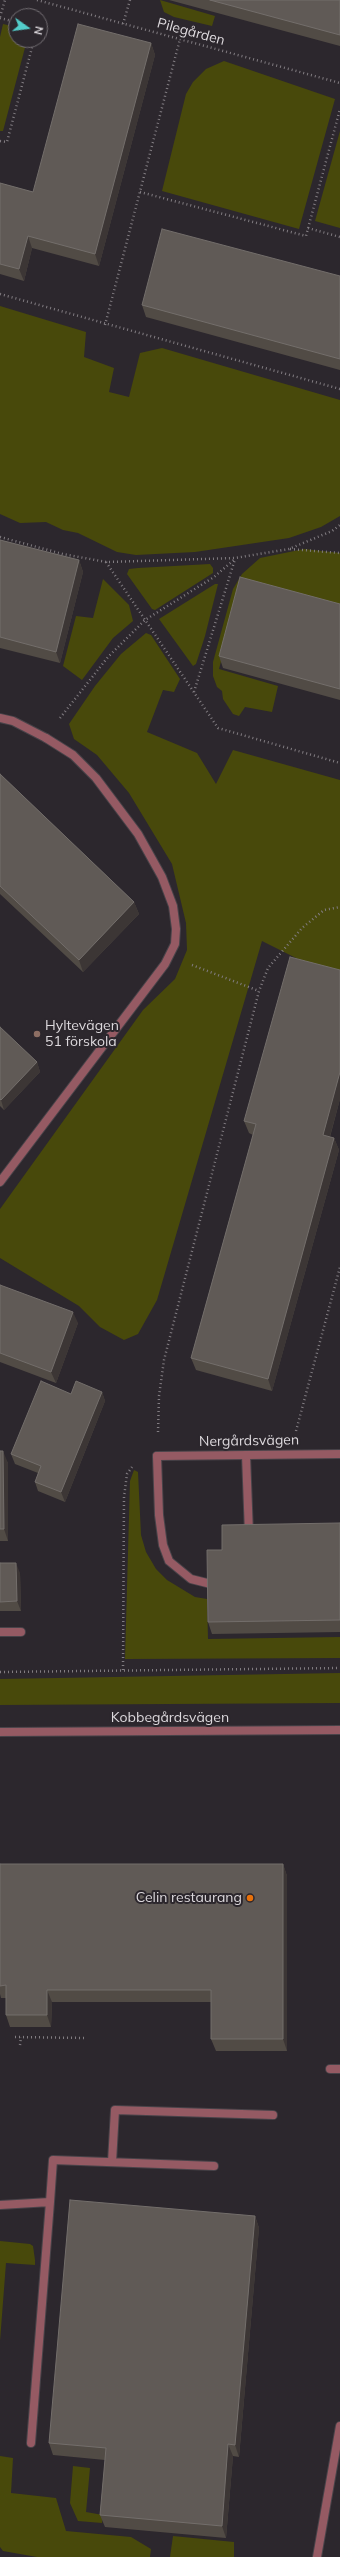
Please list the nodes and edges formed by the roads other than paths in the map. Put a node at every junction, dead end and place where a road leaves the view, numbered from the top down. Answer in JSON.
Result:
{"nodes":[{"id":1,"x":0,"y":718,"type":"edge"},
{"id":2,"x":0,"y":1182,"type":"edge"},
{"id":3,"x":340,"y":1454,"type":"edge"},
{"id":4,"x":246,"y":1455,"type":"junction"},
{"id":5,"x":249,"y":1536,"type":"edge"},
{"id":6,"x":212,"y":1584,"type":"edge"},
{"id":7,"x":0,"y":1632,"type":"edge"},
{"id":8,"x":21,"y":1632,"type":"dead end"},
{"id":9,"x":340,"y":1730,"type":"edge"},
{"id":10,"x":0,"y":1732,"type":"edge"},
{"id":11,"x":330,"y":2069,"type":"dead end"},
{"id":12,"x":340,"y":2069,"type":"edge"},
{"id":13,"x":273,"y":2115,"type":"dead end"},
{"id":14,"x":112,"y":2162,"type":"junction"},
{"id":15,"x":214,"y":2166,"type":"dead end"},
{"id":16,"x":50,"y":2202,"type":"junction"},
{"id":17,"x":0,"y":2205,"type":"edge"},
{"id":18,"x":340,"y":2426,"type":"edge"},
{"id":19,"x":31,"y":2443,"type":"dead end"},
{"id":20,"x":317,"y":2557,"type":"edge"}],
"edges":[{"from":1,"to":2,"type":"street"},
{"from":3,"to":4,"type":"street","name":"Nergårdsvägen"},
{"from":4,"to":5,"type":"street"},
{"from":4,"to":6,"type":"street","name":"Nergårdsvägen"},
{"from":7,"to":8,"type":"street"},
{"from":9,"to":10,"type":"street","name":"Kobbegårdsvägen"},
{"from":11,"to":12,"type":"street"},
{"from":13,"to":14,"type":"street"},
{"from":14,"to":15,"type":"street"},
{"from":14,"to":16,"type":"street"},
{"from":16,"to":17,"type":"street"},
{"from":16,"to":19,"type":"street"},
{"from":18,"to":20,"type":"street"}]}
